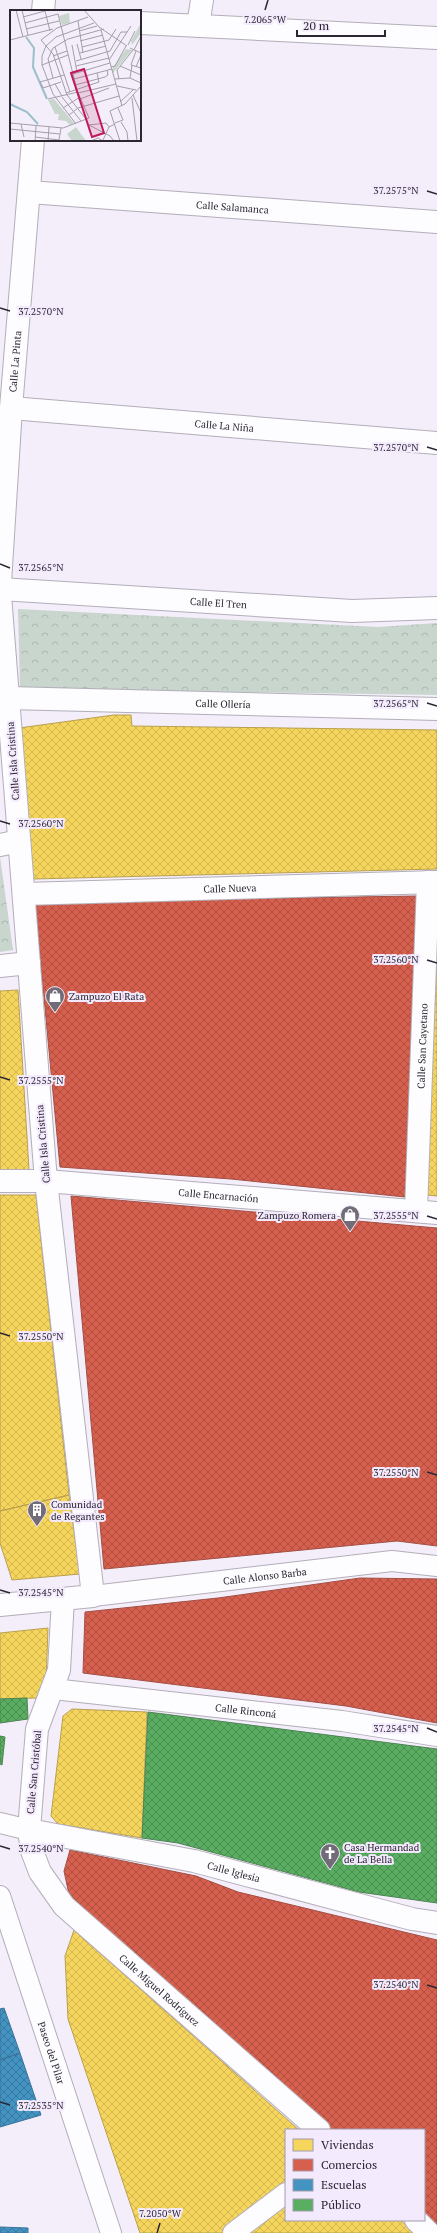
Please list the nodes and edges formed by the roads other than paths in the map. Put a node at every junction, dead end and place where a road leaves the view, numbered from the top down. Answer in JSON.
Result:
{"nodes":[{"id":1,"x":44,"y":0,"type":"edge"},
{"id":2,"x":202,"y":0,"type":"edge"},
{"id":3,"x":43,"y":10,"type":"edge"},
{"id":4,"x":141,"y":23,"type":"edge"},
{"id":5,"x":198,"y":26,"type":"junction"},
{"id":6,"x":437,"y":38,"type":"edge"},
{"id":7,"x":33,"y":141,"type":"edge"},
{"id":8,"x":29,"y":192,"type":"junction"},
{"id":9,"x":437,"y":222,"type":"edge"},
{"id":10,"x":11,"y":408,"type":"junction"},
{"id":11,"x":437,"y":443,"type":"edge"},
{"id":12,"x":0,"y":583,"type":"edge"},
{"id":13,"x":0,"y":589,"type":"edge"},
{"id":14,"x":0,"y":595,"type":"edge"},
{"id":15,"x":437,"y":608,"type":"edge"},
{"id":16,"x":3,"y":659,"type":"edge"},
{"id":17,"x":8,"y":698,"type":"junction"},
{"id":18,"x":437,"y":709,"type":"edge"},
{"id":19,"x":10,"y":843,"type":"edge"},
{"id":20,"x":433,"y":882,"type":"edge"},
{"id":21,"x":24,"y":894,"type":"junction"},
{"id":22,"x":29,"y":963,"type":"junction"},
{"id":23,"x":0,"y":966,"type":"edge"},
{"id":24,"x":0,"y":1181,"type":"edge"},
{"id":25,"x":46,"y":1181,"type":"junction"},
{"id":26,"x":426,"y":1212,"type":"edge"},
{"id":27,"x":437,"y":1566,"type":"edge"},
{"id":28,"x":93,"y":1596,"type":"junction"},
{"id":29,"x":63,"y":1599,"type":"junction"},
{"id":30,"x":2,"y":1601,"type":"edge"},
{"id":31,"x":54,"y":1690,"type":"junction"},
{"id":32,"x":437,"y":1736,"type":"edge"},
{"id":33,"x":0,"y":1823,"type":"edge"},
{"id":34,"x":29,"y":1830,"type":"junction"},
{"id":35,"x":0,"y":1896,"type":"edge"},
{"id":36,"x":437,"y":1922,"type":"edge"},
{"id":37,"x":318,"y":2129,"type":"edge"},
{"id":38,"x":285,"y":2194,"type":"edge"},
{"id":39,"x":417,"y":2221,"type":"edge"},
{"id":40,"x":111,"y":2233,"type":"edge"},
{"id":41,"x":233,"y":2233,"type":"edge"},
{"id":42,"x":429,"y":2233,"type":"edge"}],
"edges":[{"from":1,"to":3,"type":"street"},
{"from":2,"to":5,"type":"street"},
{"from":4,"to":5,"type":"street"},
{"from":5,"to":6,"type":"street"},
{"from":7,"to":8,"type":"street","name":"Calle La Pinta"},
{"from":8,"to":9,"type":"street","name":"Calle Salamanca"},
{"from":8,"to":10,"type":"street","name":"Calle La Pinta"},
{"from":10,"to":11,"type":"street","name":"Calle La Niña"},
{"from":10,"to":12,"type":"street","name":"Calle La Pinta"},
{"from":13,"to":15,"type":"street","name":"Calle El Tren"},
{"from":14,"to":16,"type":"street","name":"Calle Isla Cristina"},
{"from":16,"to":17,"type":"street","name":"Calle Isla Cristina"},
{"from":17,"to":18,"type":"street","name":"Calle Ollería"},
{"from":17,"to":19,"type":"street","name":"Calle Isla Cristina"},
{"from":19,"to":21,"type":"street","name":"Calle Isla Cristina"},
{"from":20,"to":21,"type":"street","name":"Calle Nueva"},
{"from":20,"to":26,"type":"street","name":"Calle San Cayetano"},
{"from":21,"to":22,"type":"street","name":"Calle Isla Cristina"},
{"from":22,"to":23,"type":"street"},
{"from":22,"to":25,"type":"street","name":"Calle Isla Cristina"},
{"from":24,"to":25,"type":"street","name":"Calle Encarnación"},
{"from":25,"to":26,"type":"street","name":"Calle Encarnación"},
{"from":25,"to":28,"type":"street","name":"Calle Isla Cristina"},
{"from":27,"to":28,"type":"street","name":"Calle Alonso Barba"},
{"from":28,"to":29,"type":"street"},
{"from":29,"to":30,"type":"street"},
{"from":29,"to":31,"type":"street","name":"Calle San Cristóbal"},
{"from":31,"to":32,"type":"street","name":"Calle Rinconá"},
{"from":31,"to":34,"type":"street","name":"Calle San Cristóbal"},
{"from":33,"to":34,"type":"street"},
{"from":34,"to":36,"type":"street","name":"Calle Iglesia"},
{"from":34,"to":37,"type":"street","name":"Calle Miguel Rodríguez"},
{"from":35,"to":40,"type":"street","name":"Paseo del Pilar"},
{"from":38,"to":41,"type":"street"},
{"from":39,"to":42,"type":"street"}]}
